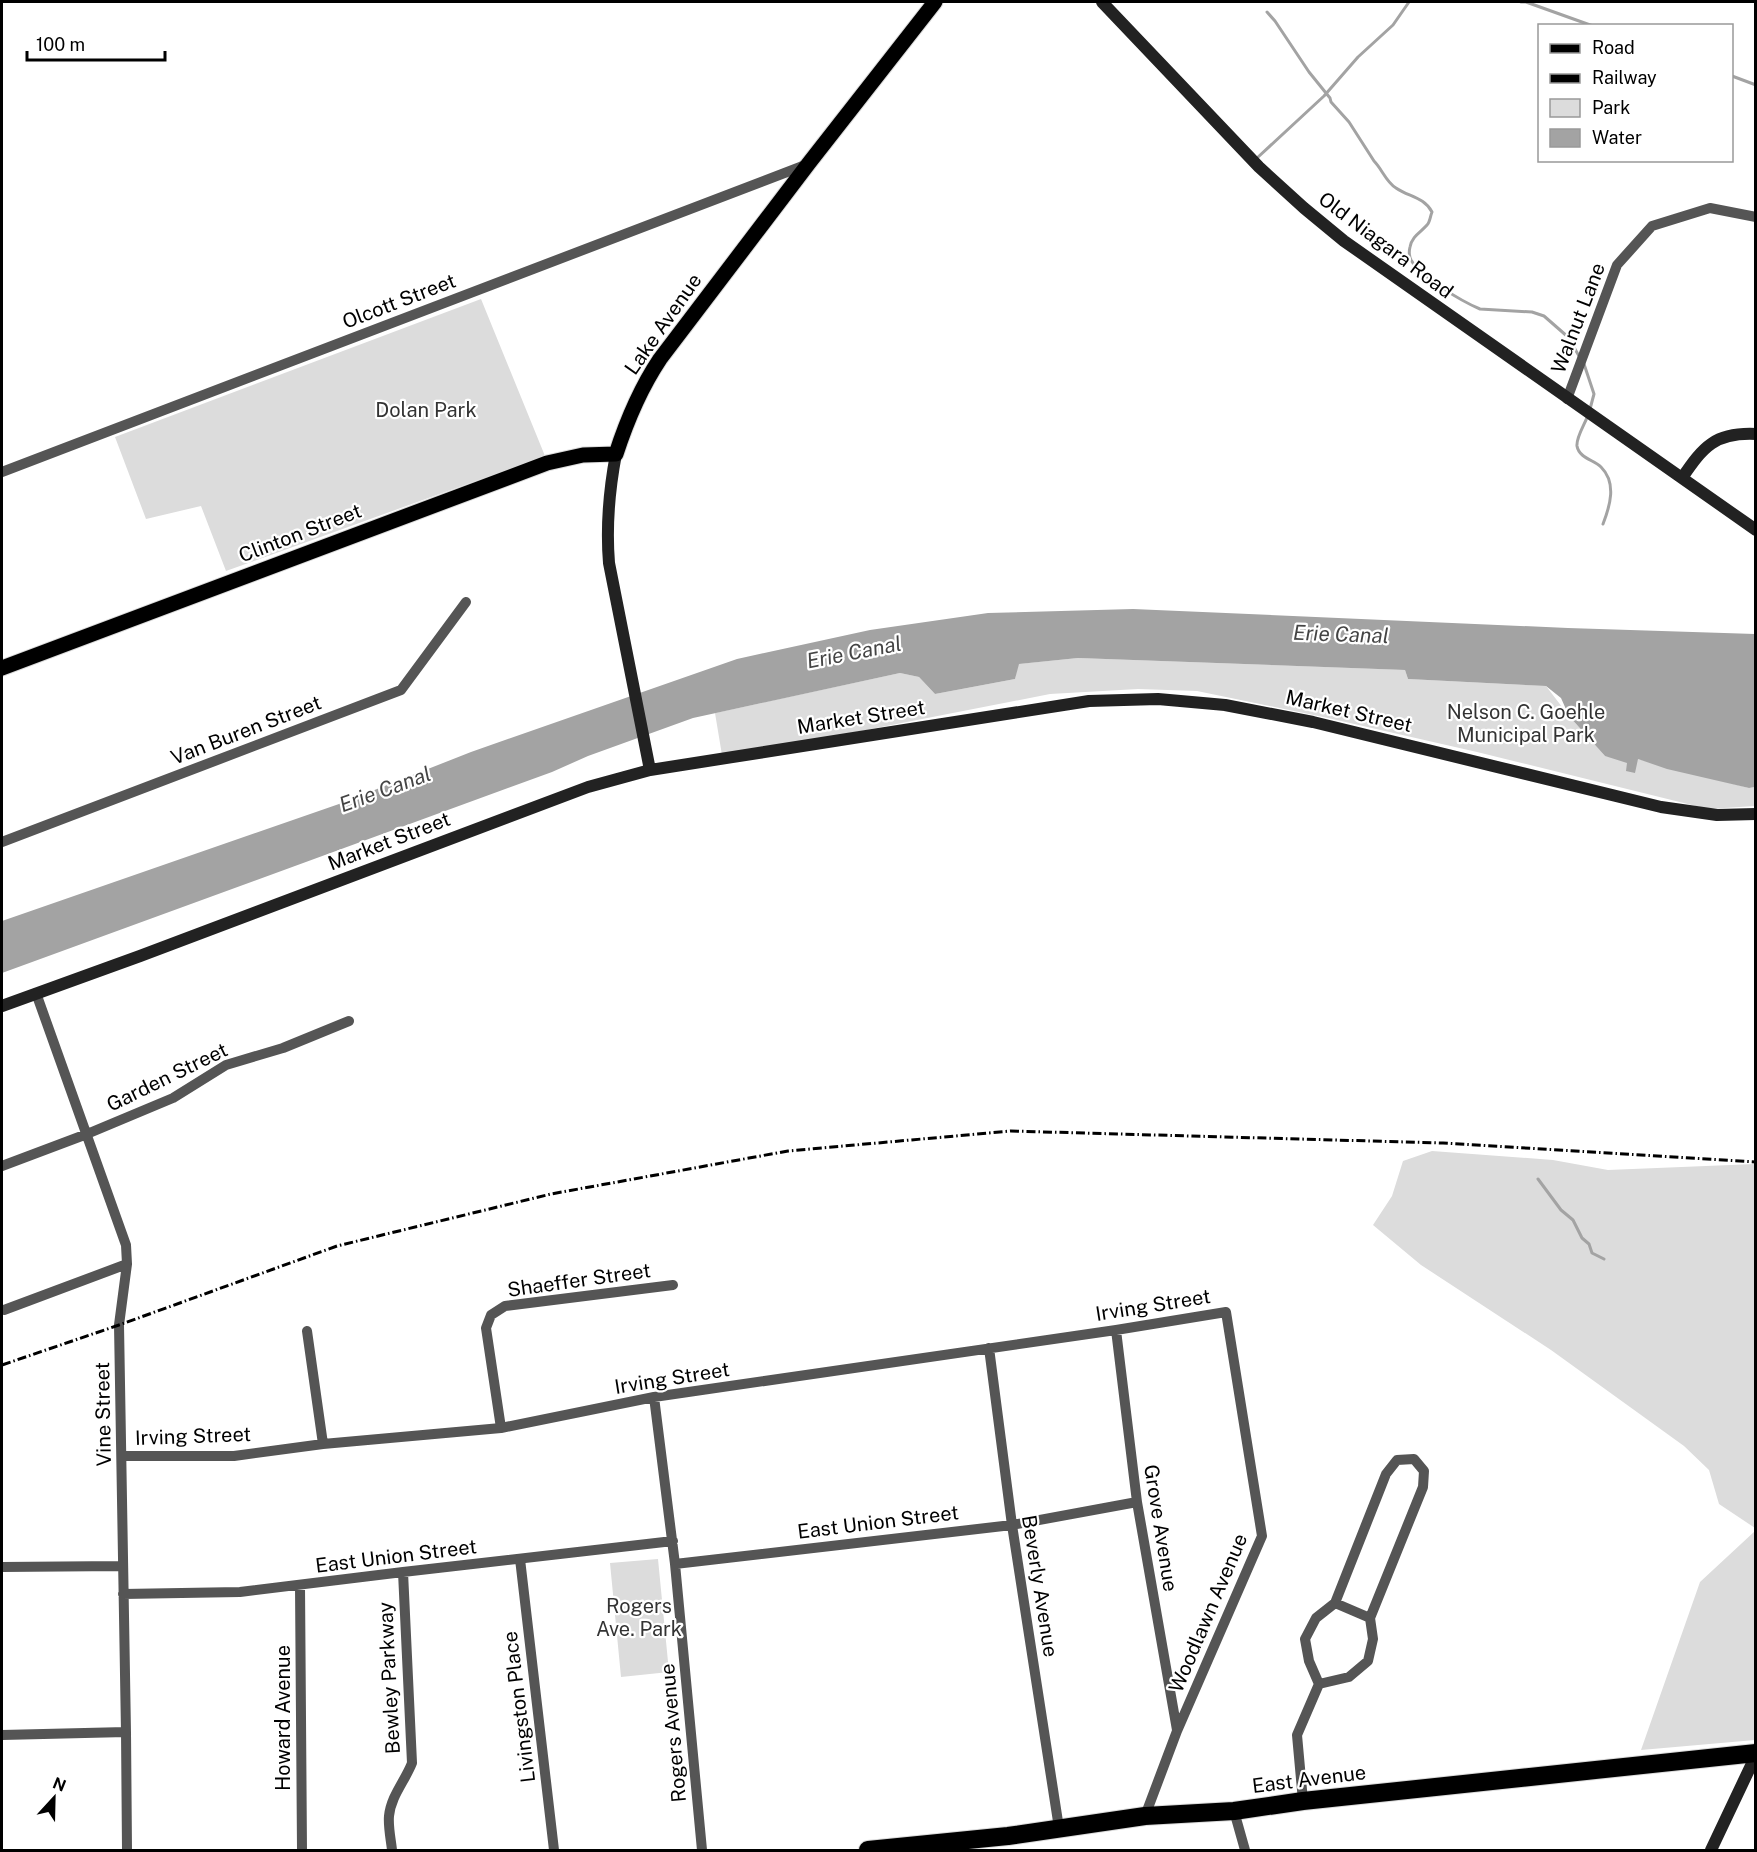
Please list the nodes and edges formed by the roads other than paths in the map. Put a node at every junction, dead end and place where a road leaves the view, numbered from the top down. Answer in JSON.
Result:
{"nodes":[{"id":1,"x":935,"y":2,"type":"edge"},
{"id":2,"x":1102,"y":2,"type":"edge"},
{"id":3,"x":809,"y":164,"type":"junction"},
{"id":4,"x":1755,"y":217,"type":"edge"},
{"id":5,"x":1567,"y":399,"type":"junction"},
{"id":6,"x":1755,"y":434,"type":"edge"},
{"id":7,"x":616,"y":454,"type":"junction"},
{"id":8,"x":2,"y":472,"type":"edge"},
{"id":9,"x":1682,"y":478,"type":"junction"},
{"id":10,"x":1755,"y":530,"type":"edge"},
{"id":11,"x":466,"y":602,"type":"dead end"},
{"id":12,"x":2,"y":668,"type":"edge"},
{"id":13,"x":650,"y":770,"type":"junction"},
{"id":14,"x":1755,"y":814,"type":"edge"},
{"id":15,"x":2,"y":842,"type":"edge"},
{"id":16,"x":36,"y":993,"type":"junction"},
{"id":17,"x":2,"y":1006,"type":"edge"},
{"id":18,"x":349,"y":1022,"type":"dead end"},
{"id":19,"x":87,"y":1134,"type":"junction"},
{"id":20,"x":2,"y":1166,"type":"edge"},
{"id":21,"x":127,"y":1264,"type":"junction"},
{"id":22,"x":673,"y":1285,"type":"dead end"},
{"id":23,"x":4,"y":1310,"type":"dead end"},
{"id":24,"x":1226,"y":1312,"type":"joint"},
{"id":25,"x":1116,"y":1330,"type":"junction"},
{"id":26,"x":307,"y":1331,"type":"dead end"},
{"id":27,"x":989,"y":1348,"type":"junction"},
{"id":28,"x":654,"y":1397,"type":"junction"},
{"id":29,"x":501,"y":1428,"type":"junction"},
{"id":30,"x":323,"y":1444,"type":"junction"},
{"id":31,"x":122,"y":1456,"type":"junction"},
{"id":32,"x":1137,"y":1502,"type":"junction"},
{"id":33,"x":1012,"y":1525,"type":"junction"},
{"id":34,"x":673,"y":1541,"type":"junction"},
{"id":35,"x":520,"y":1559,"type":"junction"},
{"id":36,"x":675,"y":1563,"type":"junction"},
{"id":37,"x":122,"y":1566,"type":"junction"},
{"id":38,"x":2,"y":1567,"type":"edge"},
{"id":39,"x":403,"y":1572,"type":"junction"},
{"id":40,"x":300,"y":1586,"type":"junction"},
{"id":41,"x":123,"y":1594,"type":"junction"},
{"id":42,"x":1335,"y":1603,"type":"junction"},
{"id":43,"x":1370,"y":1618,"type":"junction"},
{"id":44,"x":1319,"y":1684,"type":"junction"},
{"id":45,"x":1177,"y":1731,"type":"junction"},
{"id":46,"x":126,"y":1732,"type":"junction"},
{"id":47,"x":2,"y":1735,"type":"edge"},
{"id":48,"x":1755,"y":1754,"type":"edge"},
{"id":49,"x":1303,"y":1801,"type":"junction"},
{"id":50,"x":1233,"y":1811,"type":"junction"},
{"id":51,"x":1145,"y":1816,"type":"junction"},
{"id":52,"x":1059,"y":1828,"type":"junction"},
{"id":53,"x":1008,"y":1843,"type":"edge"},
{"id":54,"x":127,"y":1851,"type":"edge"},
{"id":55,"x":302,"y":1851,"type":"edge"},
{"id":56,"x":392,"y":1851,"type":"edge"},
{"id":57,"x":554,"y":1851,"type":"edge"},
{"id":58,"x":702,"y":1851,"type":"edge"},
{"id":59,"x":868,"y":1851,"type":"edge"},
{"id":60,"x":1245,"y":1851,"type":"edge"},
{"id":61,"x":1710,"y":1851,"type":"edge"}],
"edges":[{"from":1,"to":3,"type":"main road","name":"Lake Avenue"},
{"from":2,"to":5,"type":"street","name":"Old Niagara Road"},
{"from":3,"to":7,"type":"main road","name":"Lake Avenue"},
{"from":3,"to":8,"type":"street","name":"Olcott Street"},
{"from":4,"to":5,"type":"street","name":"Walnut Lane"},
{"from":5,"to":9,"type":"street","name":"Old Niagara Road"},
{"from":6,"to":9,"type":"street"},
{"from":7,"to":12,"type":"main road","name":"Clinton Street"},
{"from":7,"to":13,"type":"street","name":"Lake Avenue"},
{"from":9,"to":10,"type":"street","name":"Old Niagara Road"},
{"from":11,"to":15,"type":"street","name":"Van Buren Street"},
{"from":13,"to":14,"type":"street","name":"Market Street"},
{"from":13,"to":16,"type":"street","name":"Market Street"},
{"from":16,"to":17,"type":"street","name":"Market Street"},
{"from":16,"to":19,"type":"street","name":"Vine Street"},
{"from":18,"to":19,"type":"street","name":"Garden Street"},
{"from":19,"to":20,"type":"street","name":"Garden Street"},
{"from":19,"to":21,"type":"street","name":"Vine Street"},
{"from":21,"to":23,"type":"street"},
{"from":21,"to":31,"type":"street","name":"Vine Street"},
{"from":22,"to":29,"type":"street","name":"Shaeffer Street"},
{"from":24,"to":25,"type":"street","name":"Irving Street"},
{"from":24,"to":45,"type":"street","name":"Woodlawn Avenue"},
{"from":25,"to":27,"type":"street","name":"Irving Street"},
{"from":25,"to":32,"type":"street","name":"Grove Avenue"},
{"from":26,"to":30,"type":"street"},
{"from":27,"to":28,"type":"street","name":"Irving Street"},
{"from":27,"to":33,"type":"street","name":"Beverly Avenue"},
{"from":28,"to":29,"type":"street","name":"Irving Street"},
{"from":28,"to":34,"type":"street","name":"Rogers Avenue"},
{"from":29,"to":30,"type":"street","name":"Irving Street"},
{"from":30,"to":31,"type":"street","name":"Irving Street"},
{"from":31,"to":37,"type":"street","name":"Vine Street"},
{"from":32,"to":33,"type":"street","name":"East Union Street"},
{"from":32,"to":45,"type":"street","name":"Grove Avenue"},
{"from":33,"to":36,"type":"street","name":"East Union Street"},
{"from":33,"to":52,"type":"street","name":"Beverly Avenue"},
{"from":34,"to":35,"type":"street","name":"East Union Street"},
{"from":34,"to":36,"type":"street","name":"Rogers Avenue"},
{"from":35,"to":39,"type":"street","name":"East Union Street"},
{"from":35,"to":57,"type":"street","name":"Livingston Place"},
{"from":36,"to":58,"type":"street","name":"Rogers Avenue"},
{"from":37,"to":38,"type":"street"},
{"from":37,"to":41,"type":"street","name":"Vine Street"},
{"from":39,"to":40,"type":"street","name":"East Union Street"},
{"from":39,"to":56,"type":"street","name":"Bewley Parkway"},
{"from":40,"to":41,"type":"street","name":"East Union Street"},
{"from":40,"to":55,"type":"street","name":"Howard Avenue"},
{"from":41,"to":46,"type":"street","name":"Vine Street"},
{"from":42,"to":43,"type":"street"},
{"from":42,"to":43,"type":"street"},
{"from":42,"to":44,"type":"street"},
{"from":43,"to":44,"type":"street"},
{"from":44,"to":49,"type":"street"},
{"from":45,"to":51,"type":"street","name":"Woodlawn Avenue"},
{"from":46,"to":47,"type":"street"},
{"from":46,"to":54,"type":"street","name":"Vine Street"},
{"from":48,"to":49,"type":"highway","name":"East Avenue"},
{"from":48,"to":61,"type":"street"},
{"from":49,"to":50,"type":"highway","name":"East Avenue"},
{"from":50,"to":51,"type":"highway","name":"East Avenue"},
{"from":50,"to":60,"type":"street"},
{"from":51,"to":52,"type":"highway","name":"East Avenue"},
{"from":52,"to":53,"type":"highway","name":"East Avenue"},
{"from":53,"to":59,"type":"highway","name":"East Avenue"}]}
